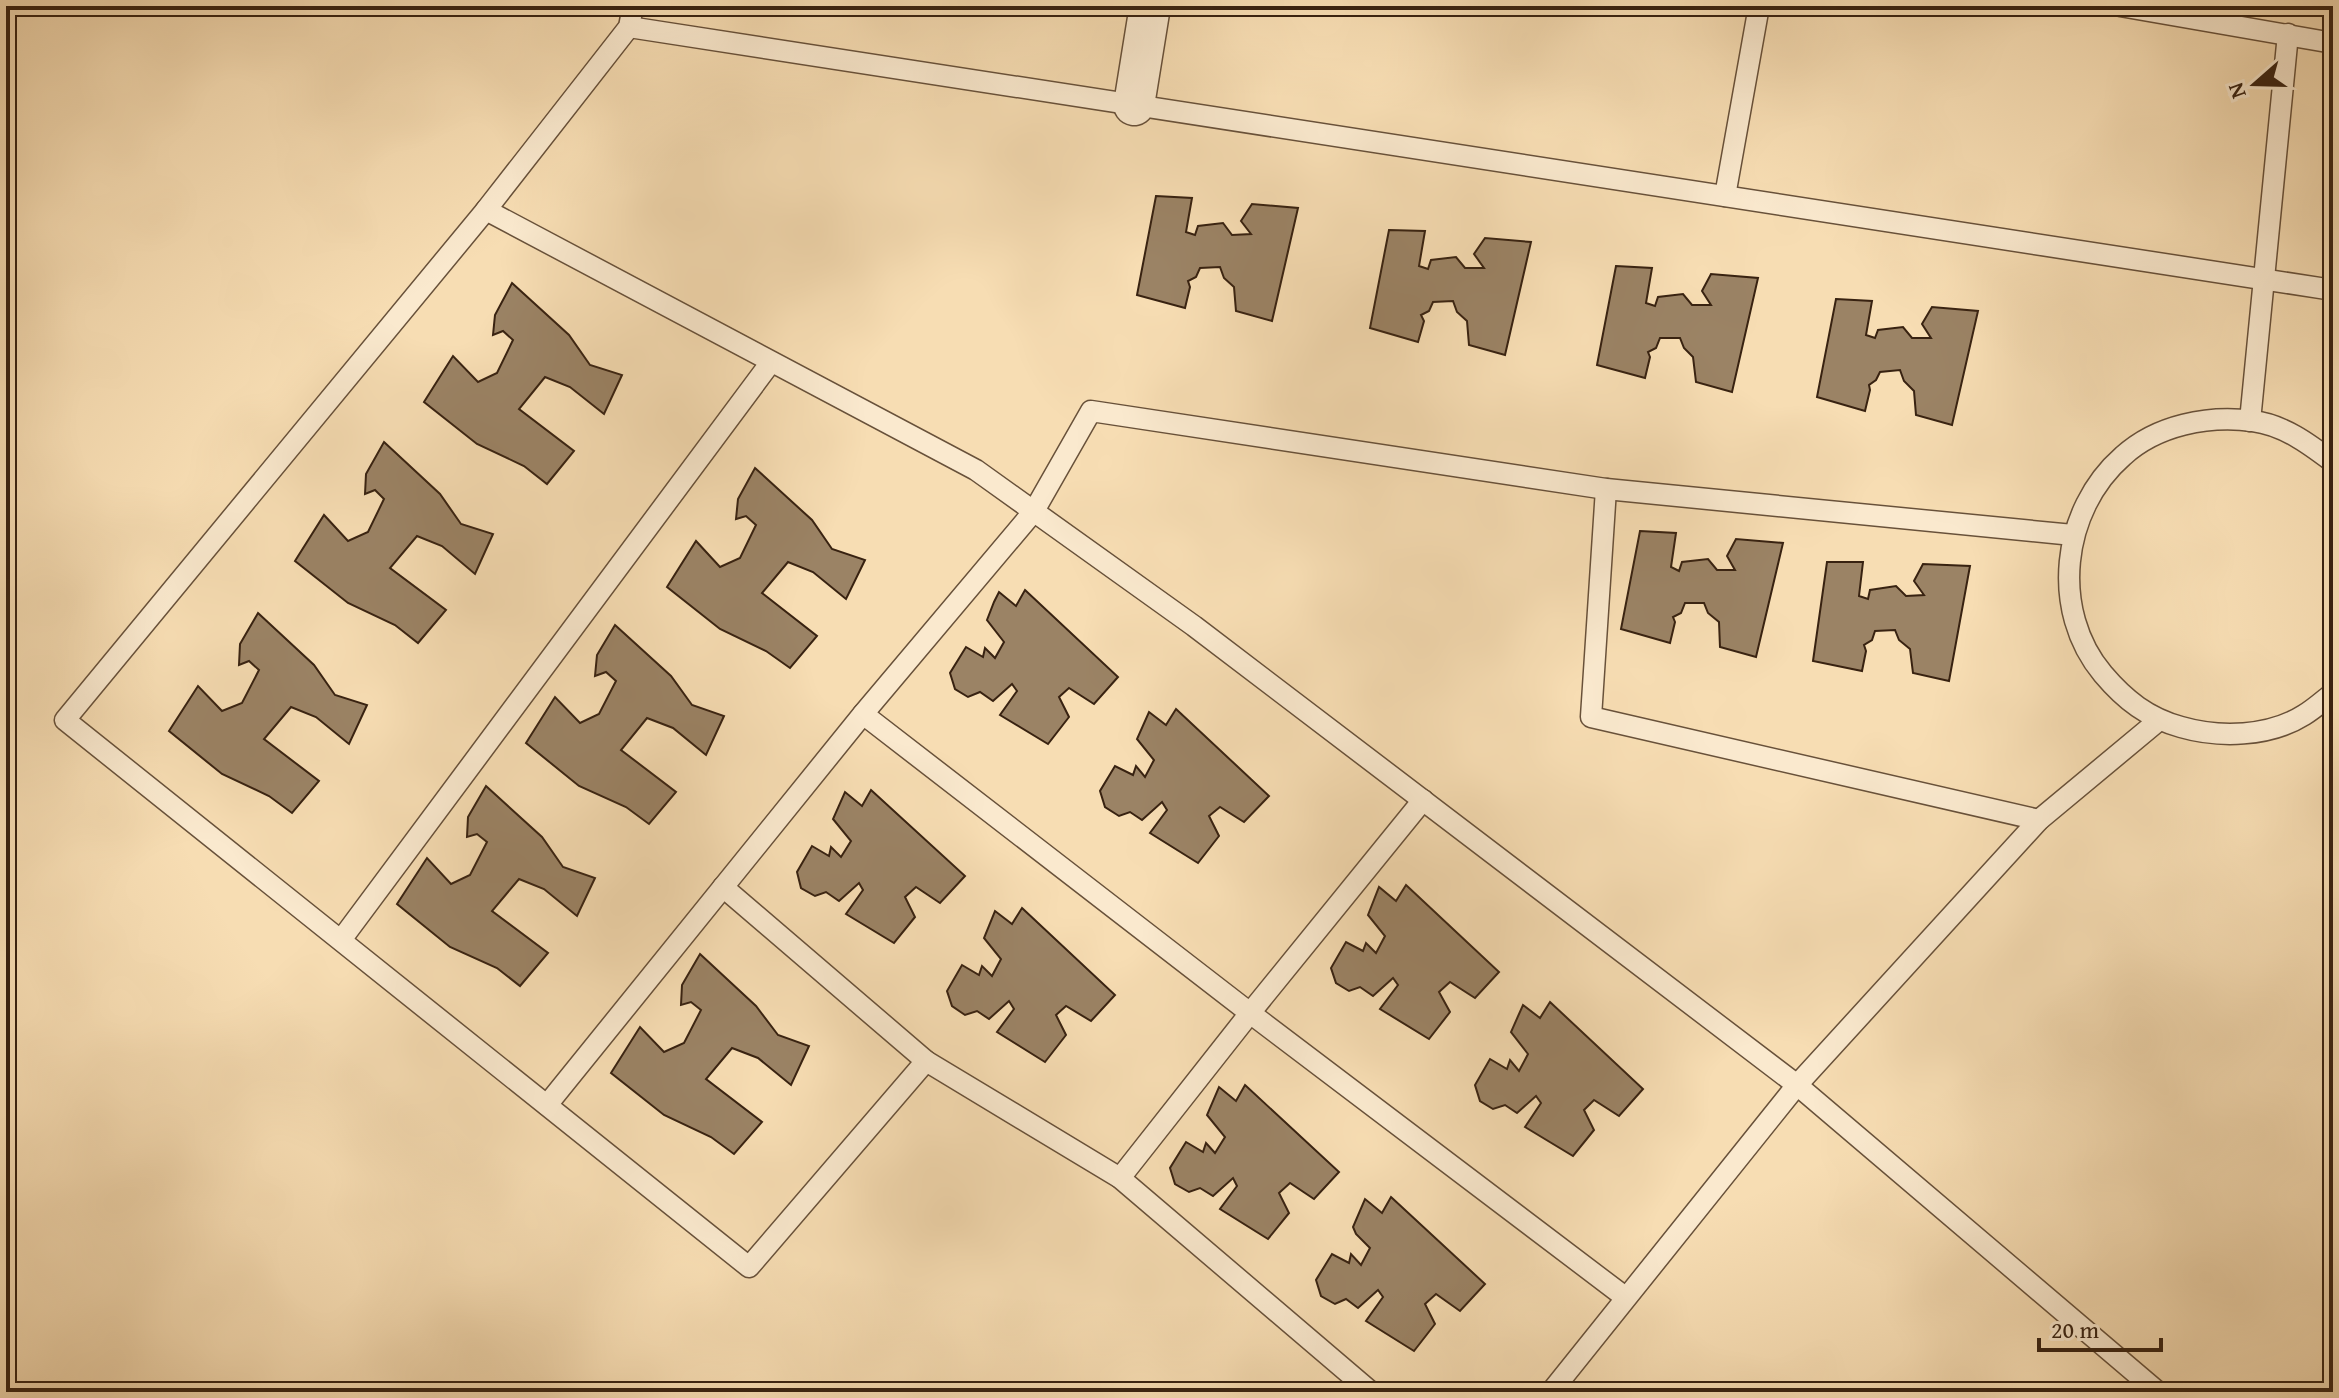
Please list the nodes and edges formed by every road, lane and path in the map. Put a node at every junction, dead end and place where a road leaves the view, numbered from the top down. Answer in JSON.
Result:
{"nodes":[{"id":1,"x":633,"y":6,"type":"edge"},
{"id":2,"x":1150,"y":6,"type":"edge"},
{"id":3,"x":1759,"y":6,"type":"edge"},
{"id":4,"x":2120,"y":6,"type":"edge"},
{"id":5,"x":629,"y":27,"type":"junction"},
{"id":6,"x":2288,"y":34,"type":"junction"},
{"id":7,"x":2333,"y":43,"type":"edge"},
{"id":8,"x":1134,"y":105,"type":"junction"},
{"id":9,"x":1725,"y":196,"type":"junction"},
{"id":10,"x":486,"y":210,"type":"junction"},
{"id":11,"x":2264,"y":280,"type":"junction"},
{"id":12,"x":2333,"y":290,"type":"edge"},
{"id":13,"x":771,"y":362,"type":"junction"},
{"id":14,"x":2250,"y":421,"type":"junction"},
{"id":15,"x":2333,"y":462,"type":"edge"},
{"id":16,"x":1606,"y":489,"type":"junction"},
{"id":17,"x":1034,"y":511,"type":"junction"},
{"id":18,"x":2073,"y":535,"type":"junction"},
{"id":19,"x":2333,"y":693,"type":"edge"},
{"id":20,"x":863,"y":714,"type":"junction"},
{"id":21,"x":2158,"y":721,"type":"junction"},
{"id":22,"x":1423,"y":800,"type":"junction"},
{"id":23,"x":2039,"y":820,"type":"junction"},
{"id":24,"x":723,"y":887,"type":"junction"},
{"id":25,"x":341,"y":940,"type":"junction"},
{"id":26,"x":1250,"y":1013,"type":"junction"},
{"id":27,"x":926,"y":1061,"type":"junction"},
{"id":28,"x":1797,"y":1085,"type":"junction"},
{"id":29,"x":547,"y":1105,"type":"junction"},
{"id":30,"x":1120,"y":1178,"type":"junction"},
{"id":31,"x":1625,"y":1297,"type":"junction"},
{"id":32,"x":1371,"y":1392,"type":"edge"},
{"id":33,"x":1551,"y":1392,"type":"edge"},
{"id":34,"x":2158,"y":1392,"type":"edge"}],
"edges":[{"from":1,"to":5,"type":"lane"},
{"from":2,"to":8,"type":"street"},
{"from":3,"to":9,"type":"lane"},
{"from":4,"to":6,"type":"lane"},
{"from":5,"to":8,"type":"lane"},
{"from":5,"to":10,"type":"lane"},
{"from":6,"to":7,"type":"lane"},
{"from":6,"to":11,"type":"lane"},
{"from":8,"to":9,"type":"lane"},
{"from":9,"to":11,"type":"lane"},
{"from":10,"to":13,"type":"lane"},
{"from":10,"to":25,"type":"lane"},
{"from":11,"to":12,"type":"lane"},
{"from":11,"to":14,"type":"lane"},
{"from":13,"to":17,"type":"lane"},
{"from":13,"to":25,"type":"lane"},
{"from":14,"to":15,"type":"lane"},
{"from":14,"to":18,"type":"lane"},
{"from":16,"to":17,"type":"lane"},
{"from":16,"to":18,"type":"lane"},
{"from":16,"to":23,"type":"lane"},
{"from":17,"to":20,"type":"lane"},
{"from":17,"to":22,"type":"lane"},
{"from":18,"to":21,"type":"lane"},
{"from":19,"to":21,"type":"lane"},
{"from":20,"to":24,"type":"lane"},
{"from":20,"to":26,"type":"lane"},
{"from":21,"to":23,"type":"lane"},
{"from":22,"to":26,"type":"lane"},
{"from":22,"to":28,"type":"lane"},
{"from":23,"to":28,"type":"lane"},
{"from":24,"to":27,"type":"lane"},
{"from":24,"to":29,"type":"lane"},
{"from":25,"to":29,"type":"lane"},
{"from":26,"to":30,"type":"lane"},
{"from":26,"to":31,"type":"lane"},
{"from":27,"to":29,"type":"lane"},
{"from":27,"to":30,"type":"lane"},
{"from":28,"to":31,"type":"lane"},
{"from":28,"to":34,"type":"lane"},
{"from":30,"to":32,"type":"lane"},
{"from":31,"to":33,"type":"lane"}]}
